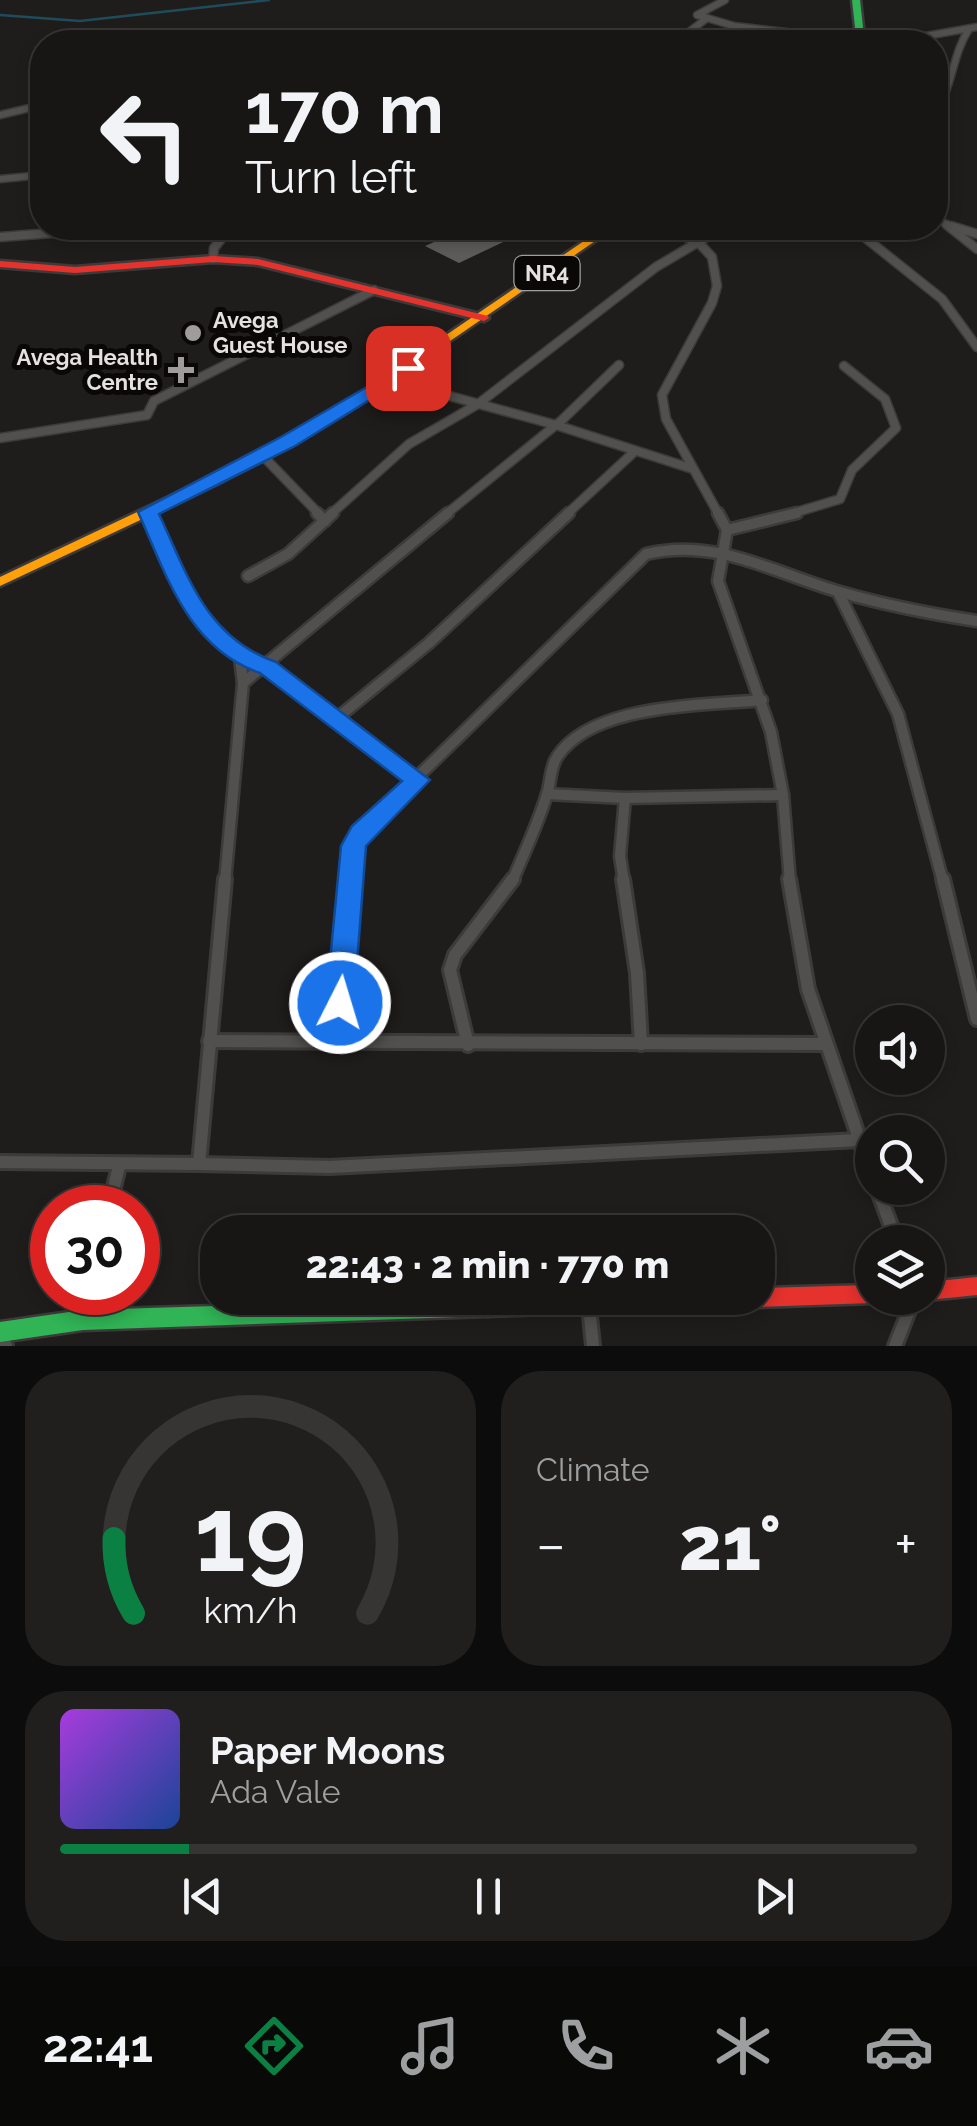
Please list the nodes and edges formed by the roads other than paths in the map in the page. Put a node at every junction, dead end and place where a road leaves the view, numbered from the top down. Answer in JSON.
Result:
{"nodes":[{"id":1,"x":724,"y":0,"type":"edge"},
{"id":2,"x":856,"y":0,"type":"edge"},
{"id":3,"x":706,"y":19,"type":"junction"},
{"id":4,"x":973,"y":28,"type":"edge"},
{"id":5,"x":692,"y":30,"type":"edge"},
{"id":6,"x":766,"y":30,"type":"edge"},
{"id":7,"x":858,"y":30,"type":"edge"},
{"id":8,"x":948,"y":32,"type":"edge"},
{"id":9,"x":948,"y":94,"type":"edge"},
{"id":10,"x":30,"y":108,"type":"edge"},
{"id":11,"x":0,"y":115,"type":"edge"},
{"id":12,"x":30,"y":177,"type":"edge"},
{"id":13,"x":0,"y":179,"type":"edge"},
{"id":14,"x":948,"y":225,"type":"edge"},
{"id":15,"x":948,"y":226,"type":"edge"},
{"id":16,"x":977,"y":234,"type":"edge"},
{"id":17,"x":30,"y":235,"type":"edge"},
{"id":18,"x":0,"y":237,"type":"edge"},
{"id":19,"x":959,"y":237,"type":"junction"},
{"id":20,"x":221,"y":240,"type":"edge"},
{"id":21,"x":592,"y":240,"type":"edge"},
{"id":22,"x":692,"y":240,"type":"edge"},
{"id":23,"x":704,"y":240,"type":"edge"},
{"id":24,"x":867,"y":240,"type":"edge"},
{"id":25,"x":699,"y":243,"type":"junction"},
{"id":26,"x":977,"y":248,"type":"edge"},
{"id":27,"x":213,"y":260,"type":"junction"},
{"id":28,"x":0,"y":264,"type":"edge"},
{"id":29,"x":374,"y":290,"type":"junction"},
{"id":30,"x":484,"y":318,"type":"junction"},
{"id":31,"x":977,"y":347,"type":"edge"},
{"id":32,"x":618,"y":365,"type":"dead end"},
{"id":33,"x":844,"y":366,"type":"dead end"},
{"id":34,"x":391,"y":380,"type":"junction"},
{"id":35,"x":478,"y":404,"type":"junction"},
{"id":36,"x":556,"y":425,"type":"junction"},
{"id":37,"x":0,"y":438,"type":"edge"},
{"id":38,"x":634,"y":452,"type":"junction"},
{"id":39,"x":262,"y":456,"type":"junction"},
{"id":40,"x":690,"y":468,"type":"junction"},
{"id":41,"x":148,"y":512,"type":"junction"},
{"id":42,"x":325,"y":521,"type":"junction"},
{"id":43,"x":726,"y":530,"type":"junction"},
{"id":44,"x":725,"y":552,"type":"junction"},
{"id":45,"x":248,"y":576,"type":"dead end"},
{"id":46,"x":0,"y":582,"type":"edge"},
{"id":47,"x":838,"y":592,"type":"junction"},
{"id":48,"x":977,"y":621,"type":"edge"},
{"id":49,"x":240,"y":658,"type":"junction"},
{"id":50,"x":268,"y":667,"type":"junction"},
{"id":51,"x":243,"y":683,"type":"junction"},
{"id":52,"x":762,"y":700,"type":"junction"},
{"id":53,"x":336,"y":720,"type":"junction"},
{"id":54,"x":418,"y":780,"type":"junction"},
{"id":55,"x":547,"y":794,"type":"junction"},
{"id":56,"x":783,"y":795,"type":"junction"},
{"id":57,"x":624,"y":798,"type":"junction"},
{"id":58,"x":977,"y":1019,"type":"edge"},
{"id":59,"x":209,"y":1041,"type":"junction"},
{"id":60,"x":336,"y":1042,"type":"junction"},
{"id":61,"x":641,"y":1044,"type":"junction"},
{"id":62,"x":826,"y":1044,"type":"junction"},
{"id":63,"x":468,"y":1045,"type":"junction"},
{"id":64,"x":855,"y":1128,"type":"edge"},
{"id":65,"x":855,"y":1140,"type":"edge"},
{"id":66,"x":0,"y":1162,"type":"edge"},
{"id":67,"x":198,"y":1164,"type":"junction"},
{"id":68,"x":119,"y":1166,"type":"junction"},
{"id":69,"x":114,"y":1185,"type":"edge"},
{"id":70,"x":977,"y":1286,"type":"edge"},
{"id":71,"x":945,"y":1289,"type":"edge"},
{"id":72,"x":855,"y":1295,"type":"edge"},
{"id":73,"x":775,"y":1298,"type":"edge"},
{"id":74,"x":85,"y":1315,"type":"edge"},
{"id":75,"x":264,"y":1315,"type":"edge"},
{"id":76,"x":590,"y":1315,"type":"edge"},
{"id":77,"x":907,"y":1315,"type":"edge"},
{"id":78,"x":84,"y":1320,"type":"junction"},
{"id":79,"x":0,"y":1333,"type":"edge"},
{"id":80,"x":6,"y":1346,"type":"edge"},
{"id":81,"x":593,"y":1346,"type":"edge"},
{"id":82,"x":895,"y":1346,"type":"edge"}],
"edges":[{"from":1,"to":3,"type":"street"},
{"from":2,"to":7,"type":"main road"},
{"from":3,"to":5,"type":"street"},
{"from":3,"to":6,"type":"street"},
{"from":4,"to":8,"type":"street"},
{"from":4,"to":9,"type":"street"},
{"from":10,"to":11,"type":"street"},
{"from":12,"to":13,"type":"street"},
{"from":14,"to":16,"type":"street"},
{"from":15,"to":19,"type":"street"},
{"from":16,"to":19,"type":"street"},
{"from":17,"to":18,"type":"street"},
{"from":19,"to":26,"type":"street"},
{"from":20,"to":27,"type":"street"},
{"from":21,"to":30,"type":"main road","number":"NR4"},
{"from":22,"to":25,"type":"street"},
{"from":23,"to":25,"type":"street"},
{"from":24,"to":31,"type":"street"},
{"from":25,"to":35,"type":"street"},
{"from":25,"to":40,"type":"street"},
{"from":27,"to":28,"type":"main road"},
{"from":27,"to":29,"type":"main road"},
{"from":29,"to":30,"type":"main road"},
{"from":29,"to":37,"type":"street"},
{"from":30,"to":34,"type":"main road","number":"NR4"},
{"from":32,"to":36,"type":"street"},
{"from":33,"to":43,"type":"street"},
{"from":34,"to":35,"type":"street"},
{"from":34,"to":39,"type":"main road","number":"NR4"},
{"from":35,"to":36,"type":"street"},
{"from":35,"to":42,"type":"street"},
{"from":36,"to":38,"type":"street"},
{"from":36,"to":50,"type":"street"},
{"from":38,"to":40,"type":"street"},
{"from":38,"to":53,"type":"street"},
{"from":39,"to":41,"type":"main road","number":"NR4"},
{"from":39,"to":42,"type":"street"},
{"from":40,"to":43,"type":"street"},
{"from":41,"to":46,"type":"main road","number":"NR4"},
{"from":41,"to":49,"type":"street"},
{"from":42,"to":45,"type":"street"},
{"from":43,"to":44,"type":"street"},
{"from":44,"to":47,"type":"street"},
{"from":44,"to":52,"type":"street"},
{"from":44,"to":54,"type":"street"},
{"from":47,"to":48,"type":"street"},
{"from":47,"to":58,"type":"street"},
{"from":49,"to":50,"type":"street"},
{"from":49,"to":51,"type":"street"},
{"from":50,"to":51,"type":"street"},
{"from":50,"to":53,"type":"street"},
{"from":51,"to":59,"type":"street"},
{"from":52,"to":55,"type":"street"},
{"from":52,"to":56,"type":"street"},
{"from":53,"to":54,"type":"street"},
{"from":54,"to":60,"type":"street"},
{"from":55,"to":57,"type":"street"},
{"from":55,"to":63,"type":"street"},
{"from":56,"to":57,"type":"street"},
{"from":56,"to":62,"type":"street"},
{"from":57,"to":61,"type":"street"},
{"from":59,"to":60,"type":"street"},
{"from":59,"to":67,"type":"street"},
{"from":60,"to":63,"type":"street"},
{"from":61,"to":62,"type":"street"},
{"from":61,"to":63,"type":"street"},
{"from":62,"to":64,"type":"street"},
{"from":65,"to":67,"type":"street"},
{"from":66,"to":68,"type":"street"},
{"from":67,"to":68,"type":"street"},
{"from":68,"to":69,"type":"street"},
{"from":70,"to":71,"type":"main road"},
{"from":72,"to":73,"type":"main road"},
{"from":74,"to":78,"type":"street"},
{"from":75,"to":78,"type":"main road"},
{"from":76,"to":81,"type":"street"},
{"from":77,"to":82,"type":"street"},
{"from":78,"to":79,"type":"main road"},
{"from":79,"to":80,"type":"street"}]}
